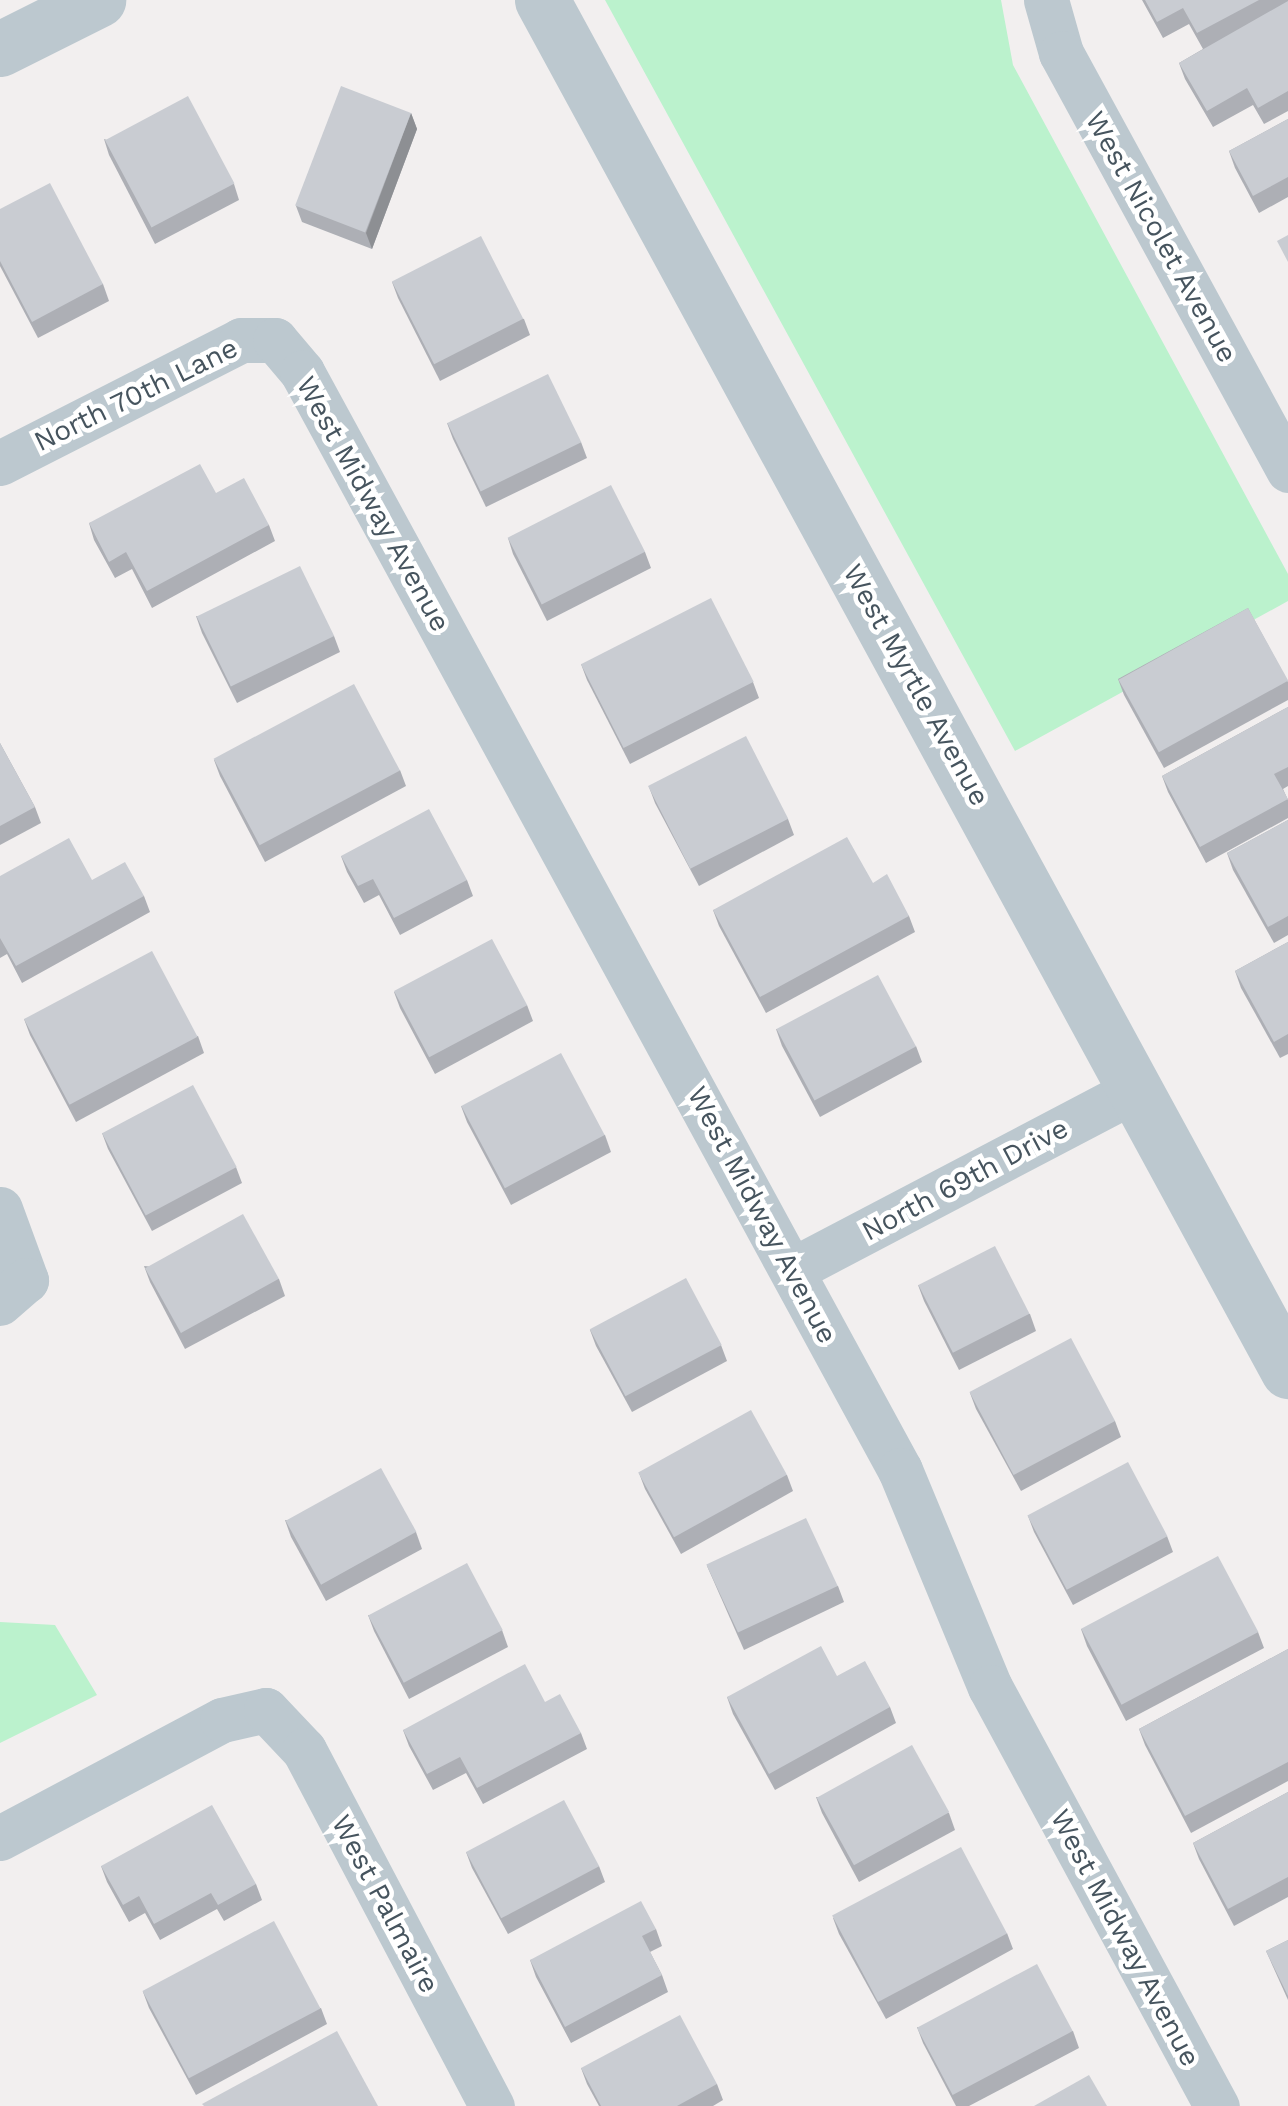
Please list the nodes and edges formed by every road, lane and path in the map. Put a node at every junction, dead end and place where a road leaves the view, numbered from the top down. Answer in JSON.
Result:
{"nodes":[{"id":1,"x":98,"y":0,"type":"edge"},
{"id":2,"x":542,"y":0,"type":"edge"},
{"id":3,"x":1046,"y":0,"type":"edge"},
{"id":4,"x":0,"y":49,"type":"edge"},
{"id":5,"x":275,"y":340,"type":"joint"},
{"id":6,"x":0,"y":462,"type":"edge"},
{"id":7,"x":1288,"y":470,"type":"edge"},
{"id":8,"x":1137,"y":1089,"type":"junction"},
{"id":9,"x":0,"y":1209,"type":"edge"},
{"id":10,"x":792,"y":1270,"type":"junction"},
{"id":11,"x":13,"y":1291,"type":"edge"},
{"id":12,"x":1288,"y":1370,"type":"edge"},
{"id":13,"x":0,"y":1838,"type":"edge"},
{"id":14,"x":492,"y":2106,"type":"edge"},
{"id":15,"x":1217,"y":2106,"type":"edge"}],
"edges":[{"from":1,"to":4,"type":"street"},
{"from":2,"to":8,"type":"street","name":"West Myrtle Avenue"},
{"from":3,"to":7,"type":"street","name":"West Nicolet Avenue"},
{"from":5,"to":6,"type":"street","name":"North 70th Lane"},
{"from":5,"to":10,"type":"street","name":"West Midway Avenue"},
{"from":8,"to":10,"type":"street","name":"North 69th Drive"},
{"from":8,"to":12,"type":"street","name":"West Myrtle Avenue"},
{"from":9,"to":11,"type":"street"},
{"from":10,"to":15,"type":"street","name":"West Midway Avenue"},
{"from":13,"to":14,"type":"street","name":"West Palmaire"}]}
